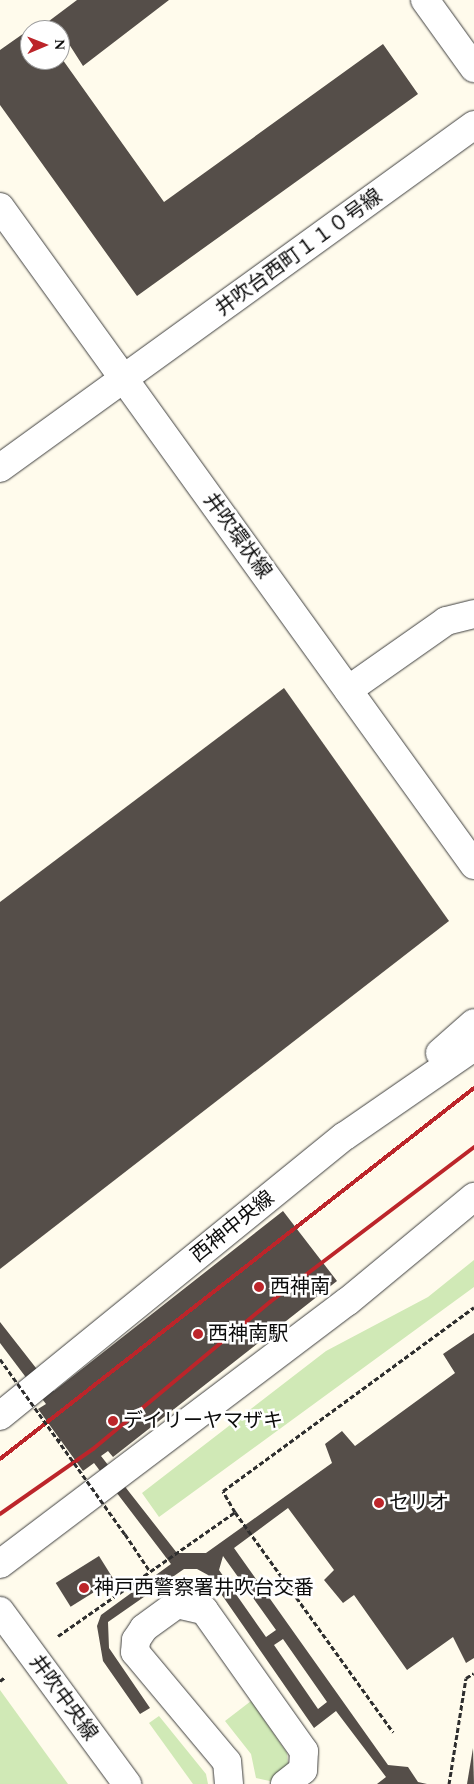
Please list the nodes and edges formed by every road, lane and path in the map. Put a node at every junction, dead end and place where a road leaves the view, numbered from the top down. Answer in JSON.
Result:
{"nodes":[{"id":1,"x":425,"y":0,"type":"edge"},
{"id":2,"x":474,"y":68,"type":"edge"},
{"id":3,"x":474,"y":125,"type":"edge"},
{"id":4,"x":0,"y":208,"type":"edge"},
{"id":5,"x":124,"y":381,"type":"junction"},
{"id":6,"x":0,"y":468,"type":"edge"},
{"id":7,"x":474,"y":614,"type":"edge"},
{"id":8,"x":348,"y":690,"type":"junction"},
{"id":9,"x":474,"y":865,"type":"edge"},
{"id":10,"x":474,"y":1023,"type":"edge"},
{"id":11,"x":474,"y":1047,"type":"edge"},
{"id":12,"x":345,"y":1136,"type":"junction"},
{"id":13,"x":474,"y":1197,"type":"edge"},
{"id":14,"x":474,"y":1216,"type":"edge"},
{"id":15,"x":346,"y":1302,"type":"junction"},
{"id":16,"x":474,"y":1307,"type":"edge"},
{"id":17,"x":0,"y":1359,"type":"edge"},
{"id":18,"x":0,"y":1416,"type":"edge"},
{"id":19,"x":235,"y":1512,"type":"junction"},
{"id":20,"x":0,"y":1564,"type":"edge"},
{"id":21,"x":149,"y":1570,"type":"junction"},
{"id":22,"x":3,"y":1615,"type":"edge"},
{"id":23,"x":58,"y":1636,"type":"dead end"},
{"id":24,"x":474,"y":1673,"type":"edge"},
{"id":25,"x":5,"y":1677,"type":"dead end"},
{"id":26,"x":0,"y":1681,"type":"edge"},
{"id":27,"x":393,"y":1732,"type":"dead end"},
{"id":28,"x":126,"y":1784,"type":"edge"},
{"id":29,"x":229,"y":1784,"type":"edge"},
{"id":30,"x":285,"y":1784,"type":"edge"},
{"id":31,"x":449,"y":1784,"type":"edge"}],
"edges":[{"from":1,"to":2,"type":"street"},
{"from":3,"to":5,"type":"street","name":"井吹台西町１１０号線"},
{"from":4,"to":5,"type":"street","name":"井吹環状線"},
{"from":5,"to":6,"type":"street","name":"井吹台西町１１０号線"},
{"from":5,"to":8,"type":"street","name":"井吹環状線"},
{"from":7,"to":8,"type":"street"},
{"from":8,"to":9,"type":"street","name":"井吹環状線"},
{"from":10,"to":12,"type":"street"},
{"from":11,"to":12,"type":"street","name":"西神中央線"},
{"from":12,"to":18,"type":"street","name":"西神中央線"},
{"from":13,"to":15,"type":"street"},
{"from":14,"to":15,"type":"street"},
{"from":15,"to":20,"type":"street"},
{"from":16,"to":19,"type":"path"},
{"from":17,"to":21,"type":"path","bridge":true},
{"from":19,"to":21,"type":"path"},
{"from":19,"to":27,"type":"path"},
{"from":21,"to":23,"type":"path"},
{"from":22,"to":28,"type":"street","name":"井吹中央線"},
{"from":24,"to":31,"type":"path"},
{"from":25,"to":26,"type":"path"},
{"from":29,"to":30,"type":"street"}]}
